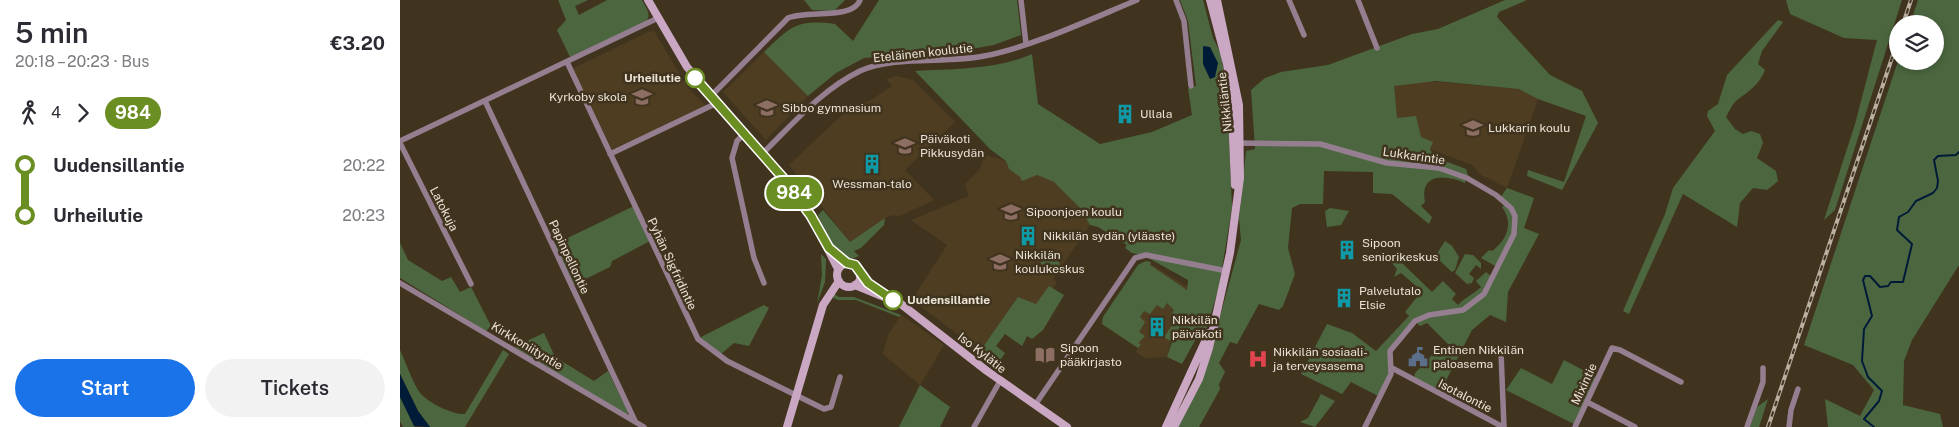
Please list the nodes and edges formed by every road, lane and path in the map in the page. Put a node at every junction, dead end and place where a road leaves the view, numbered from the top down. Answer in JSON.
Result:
{"nodes":[{"id":1,"x":648,"y":0,"type":"edge"},
{"id":2,"x":860,"y":0,"type":"edge"},
{"id":3,"x":1021,"y":0,"type":"edge"},
{"id":4,"x":1137,"y":0,"type":"edge"},
{"id":5,"x":1176,"y":0,"type":"edge"},
{"id":6,"x":1210,"y":0,"type":"edge"},
{"id":7,"x":1217,"y":0,"type":"edge"},
{"id":8,"x":1289,"y":0,"type":"edge"},
{"id":9,"x":1358,"y":0,"type":"edge"},
{"id":10,"x":658,"y":18,"type":"junction"},
{"id":11,"x":1304,"y":35,"type":"dead end"},
{"id":12,"x":1026,"y":44,"type":"junction"},
{"id":13,"x":1377,"y":48,"type":"dead end"},
{"id":14,"x":567,"y":62,"type":"junction"},
{"id":15,"x":1192,"y":86,"type":"dead end"},
{"id":16,"x":711,"y":96,"type":"junction"},
{"id":17,"x":485,"y":101,"type":"junction"},
{"id":18,"x":714,"y":105,"type":"junction"},
{"id":19,"x":744,"y":134,"type":"junction"},
{"id":20,"x":400,"y":142,"type":"edge"},
{"id":21,"x":1237,"y":143,"type":"junction"},
{"id":22,"x":610,"y":154,"type":"junction"},
{"id":23,"x":762,"y":154,"type":"junction"},
{"id":24,"x":829,"y":248,"type":"junction"},
{"id":25,"x":847,"y":263,"type":"junction"},
{"id":26,"x":838,"y":269,"type":"junction"},
{"id":27,"x":1226,"y":271,"type":"junction"},
{"id":28,"x":860,"y":276,"type":"junction"},
{"id":29,"x":839,"y":281,"type":"junction"},
{"id":30,"x":400,"y":283,"type":"edge"},
{"id":31,"x":764,"y":283,"type":"dead end"},
{"id":32,"x":471,"y":284,"type":"dead end"},
{"id":33,"x":855,"y":285,"type":"junction"},
{"id":34,"x":884,"y":296,"type":"junction"},
{"id":35,"x":1214,"y":323,"type":"junction"},
{"id":36,"x":1501,"y":352,"type":"dead end"},
{"id":37,"x":1392,"y":368,"type":"junction"},
{"id":38,"x":1763,"y":368,"type":"dead end"},
{"id":39,"x":840,"y":377,"type":"dead end"},
{"id":40,"x":1000,"y":381,"type":"junction"},
{"id":41,"x":1681,"y":382,"type":"dead end"},
{"id":42,"x":1798,"y":389,"type":"dead end"},
{"id":43,"x":796,"y":396,"type":"junction"},
{"id":44,"x":1587,"y":402,"type":"junction"},
{"id":45,"x":1035,"y":405,"type":"junction"},
{"id":46,"x":635,"y":421,"type":"junction"},
{"id":47,"x":644,"y":427,"type":"edge"},
{"id":48,"x":787,"y":427,"type":"edge"},
{"id":49,"x":974,"y":427,"type":"edge"},
{"id":50,"x":1067,"y":427,"type":"edge"},
{"id":51,"x":1166,"y":427,"type":"edge"},
{"id":52,"x":1174,"y":427,"type":"edge"},
{"id":53,"x":1365,"y":427,"type":"edge"},
{"id":54,"x":1504,"y":427,"type":"edge"},
{"id":55,"x":1575,"y":427,"type":"edge"},
{"id":56,"x":1635,"y":427,"type":"edge"},
{"id":57,"x":1747,"y":427,"type":"edge"},
{"id":58,"x":1789,"y":427,"type":"edge"}],
"edges":[{"from":1,"to":10,"type":"street"},
{"from":2,"to":16,"type":"street"},
{"from":3,"to":12,"type":"street"},
{"from":4,"to":12,"type":"street","name":"Eteläinen koulutie"},
{"from":5,"to":15,"type":"street"},
{"from":6,"to":21,"type":"street","name":"Nikkiläntie"},
{"from":7,"to":21,"type":"street","name":"Nikkiläntie"},
{"from":8,"to":11,"type":"street"},
{"from":9,"to":13,"type":"street"},
{"from":10,"to":14,"type":"street"},
{"from":10,"to":16,"type":"street"},
{"from":12,"to":23,"type":"street","name":"Eteläinen koulutie"},
{"from":14,"to":17,"type":"street"},
{"from":14,"to":22,"type":"street","name":"Pyhän Sigfridintie"},
{"from":16,"to":18,"type":"street"},
{"from":17,"to":20,"type":"street"},
{"from":17,"to":46,"type":"street","name":"Papinpellontie"},
{"from":18,"to":19,"type":"street"},
{"from":18,"to":22,"type":"street"},
{"from":19,"to":23,"type":"street"},
{"from":19,"to":31,"type":"street"},
{"from":20,"to":32,"type":"street","name":"Latokuja"},
{"from":21,"to":27,"type":"street","name":"Nikkiläntie"},
{"from":21,"to":37,"type":"street","name":"Lukkarintie"},
{"from":22,"to":43,"type":"street","name":"Pyhän Sigfridintie"},
{"from":23,"to":24,"type":"street"},
{"from":24,"to":25,"type":"street"},
{"from":24,"to":26,"type":"street"},
{"from":25,"to":26,"type":"street"},
{"from":25,"to":28,"type":"street"},
{"from":26,"to":29,"type":"street"},
{"from":27,"to":35,"type":"street","name":"Nikkiläntie"},
{"from":27,"to":45,"type":"street"},
{"from":28,"to":33,"type":"street"},
{"from":28,"to":34,"type":"street","name":"Iso Kylätie"},
{"from":29,"to":33,"type":"street"},
{"from":29,"to":43,"type":"street"},
{"from":30,"to":46,"type":"street","name":"Kirkkoniityntie"},
{"from":33,"to":34,"type":"street","name":"Iso Kylätie"},
{"from":34,"to":40,"type":"street","name":"Iso Kylätie"},
{"from":35,"to":51,"type":"street","name":"Nikkiläntie"},
{"from":35,"to":52,"type":"street","name":"Nikkiläntie"},
{"from":36,"to":54,"type":"street"},
{"from":37,"to":53,"type":"street"},
{"from":37,"to":54,"type":"street","name":"Isotalontie"},
{"from":38,"to":57,"type":"street"},
{"from":39,"to":43,"type":"street","name":"Pyhän Sigfridintie"},
{"from":40,"to":45,"type":"street","name":"Iso Kylätie"},
{"from":40,"to":49,"type":"street"},
{"from":41,"to":44,"type":"street","name":"Mixintie"},
{"from":42,"to":58,"type":"street"},
{"from":43,"to":48,"type":"street"},
{"from":44,"to":55,"type":"street","name":"Mixintie"},
{"from":44,"to":56,"type":"street"},
{"from":45,"to":50,"type":"street","name":"Iso Kylätie"},
{"from":46,"to":47,"type":"street","name":"Kirkkoniityntie"}]}
